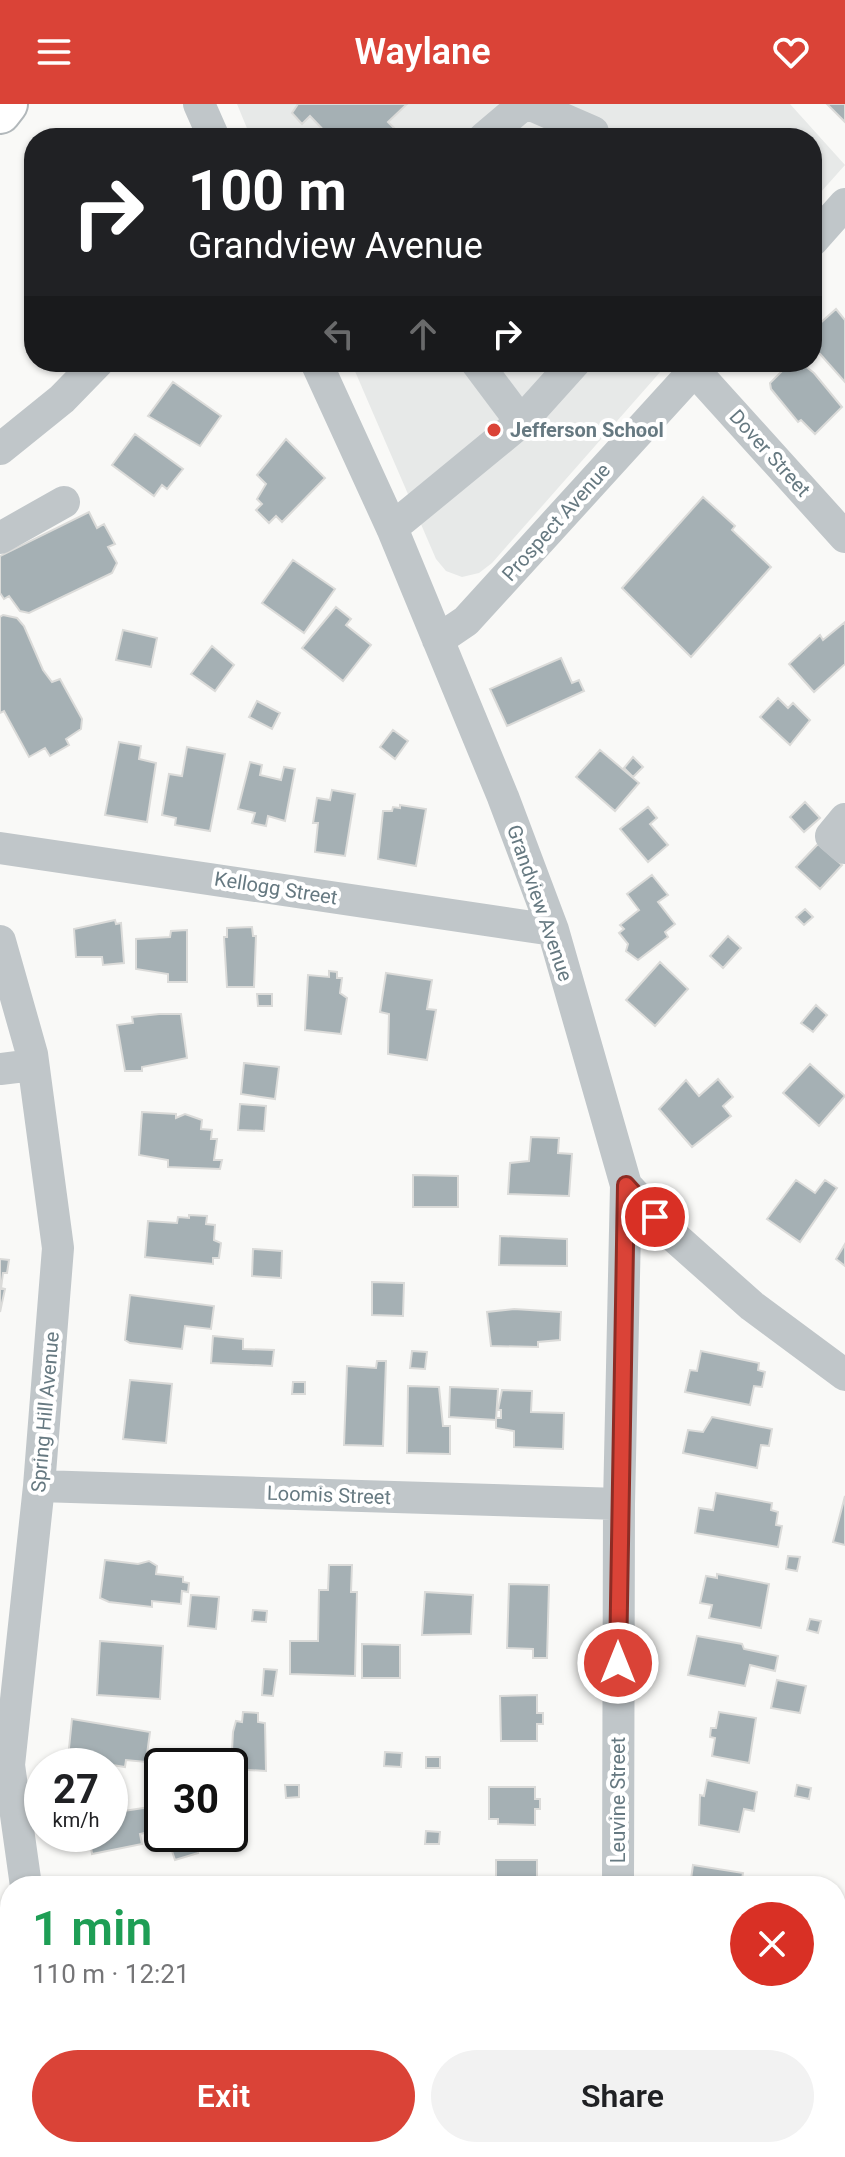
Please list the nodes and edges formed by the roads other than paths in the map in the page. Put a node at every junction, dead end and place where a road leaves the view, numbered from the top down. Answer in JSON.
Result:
{"nodes":[{"id":1,"x":7,"y":104,"type":"edge"},
{"id":2,"x":199,"y":104,"type":"edge"},
{"id":3,"x":526,"y":104,"type":"edge"},
{"id":4,"x":0,"y":113,"type":"edge"},
{"id":5,"x":210,"y":128,"type":"edge"},
{"id":6,"x":496,"y":128,"type":"edge"},
{"id":7,"x":583,"y":128,"type":"edge"},
{"id":8,"x":845,"y":204,"type":"edge"},
{"id":9,"x":822,"y":230,"type":"edge"},
{"id":10,"x":88,"y":372,"type":"edge"},
{"id":11,"x":321,"y":372,"type":"edge"},
{"id":12,"x":484,"y":372,"type":"edge"},
{"id":13,"x":566,"y":372,"type":"edge"},
{"id":14,"x":693,"y":372,"type":"edge"},
{"id":15,"x":703,"y":372,"type":"edge"},
{"id":16,"x":521,"y":422,"type":"junction"},
{"id":17,"x":0,"y":449,"type":"edge"},
{"id":18,"x":64,"y":502,"type":"dead end"},
{"id":19,"x":392,"y":528,"type":"junction"},
{"id":20,"x":845,"y":537,"type":"edge"},
{"id":21,"x":0,"y":538,"type":"edge"},
{"id":22,"x":438,"y":640,"type":"junction"},
{"id":23,"x":845,"y":819,"type":"edge"},
{"id":24,"x":0,"y":848,"type":"edge"},
{"id":25,"x":845,"y":848,"type":"edge"},
{"id":26,"x":553,"y":930,"type":"junction"},
{"id":27,"x":0,"y":941,"type":"edge"},
{"id":28,"x":33,"y":1065,"type":"junction"},
{"id":29,"x":0,"y":1069,"type":"edge"},
{"id":30,"x":626,"y":1185,"type":"junction"},
{"id":31,"x":845,"y":1375,"type":"edge"},
{"id":32,"x":39,"y":1486,"type":"junction"},
{"id":33,"x":619,"y":1504,"type":"junction"},
{"id":34,"x":11,"y":1637,"type":"edge"},
{"id":35,"x":25,"y":1876,"type":"edge"},
{"id":36,"x":618,"y":1876,"type":"edge"}],
"edges":[{"from":1,"to":4,"type":"main road"},
{"from":2,"to":5,"type":"street"},
{"from":3,"to":6,"type":"street"},
{"from":3,"to":7,"type":"street"},
{"from":8,"to":9,"type":"street"},
{"from":10,"to":17,"type":"street"},
{"from":11,"to":19,"type":"street","name":"Grandview Avenue"},
{"from":12,"to":16,"type":"street"},
{"from":13,"to":16,"type":"street"},
{"from":14,"to":22,"type":"street","name":"Prospect Avenue"},
{"from":15,"to":20,"type":"street","name":"Dover Street"},
{"from":16,"to":19,"type":"street"},
{"from":18,"to":21,"type":"street"},
{"from":19,"to":22,"type":"street","name":"Grandview Avenue"},
{"from":22,"to":26,"type":"street","name":"Grandview Avenue"},
{"from":23,"to":25,"type":"street"},
{"from":24,"to":26,"type":"street","name":"Kellogg Street"},
{"from":26,"to":30,"type":"street","name":"Grandview Avenue"},
{"from":27,"to":28,"type":"street","name":"Spring Hill Avenue"},
{"from":28,"to":29,"type":"street"},
{"from":28,"to":32,"type":"street","name":"Spring Hill Avenue"},
{"from":30,"to":31,"type":"street","name":"Grandview Avenue"},
{"from":30,"to":33,"type":"street","name":"Leuvine Street"},
{"from":32,"to":33,"type":"street","name":"Loomis Street"},
{"from":32,"to":34,"type":"street","name":"Spring Hill Avenue"},
{"from":33,"to":36,"type":"street","name":"Leuvine Street"},
{"from":34,"to":35,"type":"street","name":"Spring Hill Avenue"}]}
